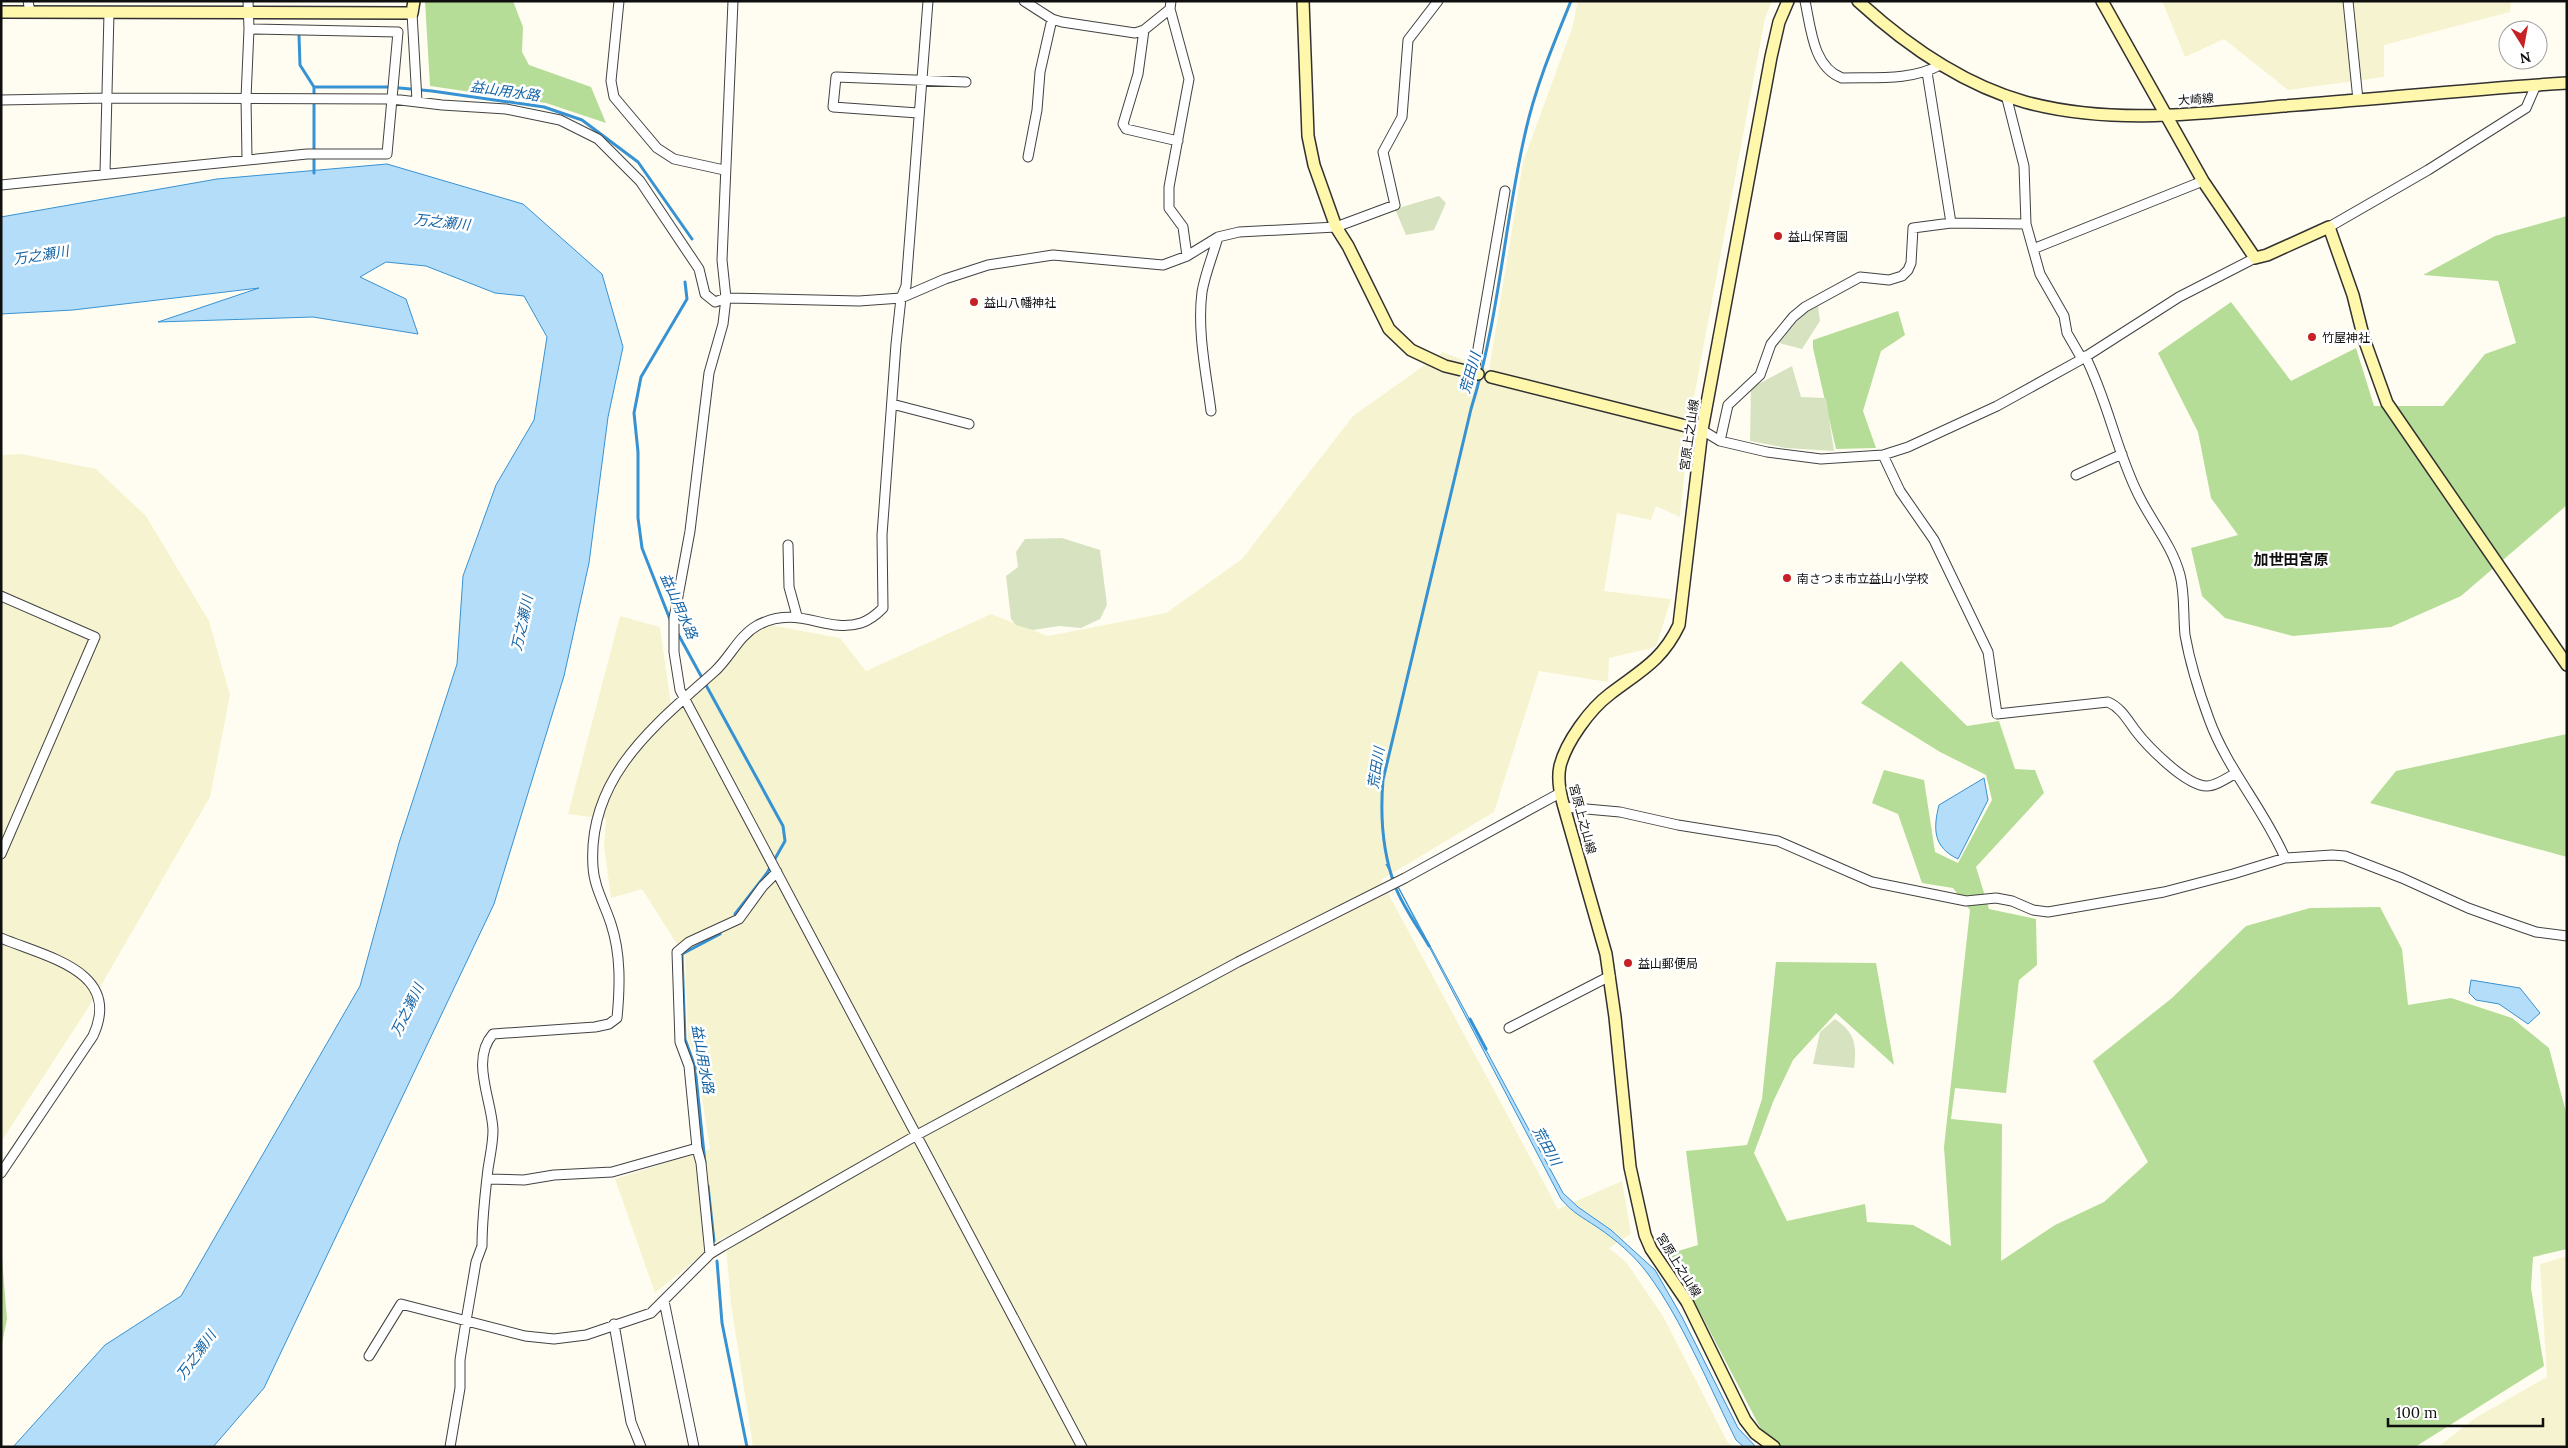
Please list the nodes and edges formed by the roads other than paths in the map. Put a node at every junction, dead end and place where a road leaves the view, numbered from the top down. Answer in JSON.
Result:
{"nodes":[{"id":1,"x":107,"y":1,"type":"edge"},
{"id":2,"x":248,"y":1,"type":"edge"},
{"id":3,"x":414,"y":1,"type":"edge"},
{"id":4,"x":619,"y":1,"type":"edge"},
{"id":5,"x":733,"y":1,"type":"edge"},
{"id":6,"x":928,"y":1,"type":"edge"},
{"id":7,"x":1024,"y":1,"type":"edge"},
{"id":8,"x":1303,"y":1,"type":"edge"},
{"id":9,"x":1438,"y":1,"type":"edge"},
{"id":10,"x":1788,"y":1,"type":"edge"},
{"id":11,"x":1805,"y":1,"type":"edge"},
{"id":12,"x":1858,"y":1,"type":"edge"},
{"id":13,"x":2102,"y":1,"type":"edge"},
{"id":14,"x":2348,"y":1,"type":"edge"},
{"id":15,"x":1170,"y":5,"type":"edge"},
{"id":16,"x":29,"y":6,"type":"edge"},
{"id":17,"x":1,"y":12,"type":"edge"},
{"id":18,"x":109,"y":13,"type":"junction"},
{"id":19,"x":249,"y":13,"type":"junction"},
{"id":20,"x":412,"y":13,"type":"junction"},
{"id":21,"x":1052,"y":19,"type":"junction"},
{"id":22,"x":249,"y":30,"type":"junction"},
{"id":23,"x":1144,"y":30,"type":"junction"},
{"id":24,"x":1940,"y":66,"type":"junction"},
{"id":25,"x":1927,"y":72,"type":"junction"},
{"id":26,"x":921,"y":80,"type":"junction"},
{"id":27,"x":966,"y":82,"type":"dead end"},
{"id":28,"x":2567,"y":82,"type":"edge"},
{"id":29,"x":2536,"y":85,"type":"junction"},
{"id":30,"x":392,"y":92,"type":"junction"},
{"id":31,"x":2006,"y":95,"type":"junction"},
{"id":32,"x":108,"y":98,"type":"junction"},
{"id":33,"x":246,"y":98,"type":"junction"},
{"id":34,"x":417,"y":98,"type":"junction"},
{"id":35,"x":1,"y":100,"type":"edge"},
{"id":36,"x":2358,"y":100,"type":"junction"},
{"id":37,"x":918,"y":113,"type":"junction"},
{"id":38,"x":2166,"y":116,"type":"junction"},
{"id":39,"x":1178,"y":141,"type":"junction"},
{"id":40,"x":1028,"y":157,"type":"dead end"},
{"id":41,"x":247,"y":159,"type":"junction"},
{"id":42,"x":724,"y":170,"type":"junction"},
{"id":43,"x":105,"y":172,"type":"junction"},
{"id":44,"x":2203,"y":181,"type":"junction"},
{"id":45,"x":1,"y":184,"type":"edge"},
{"id":46,"x":1505,"y":191,"type":"dead end"},
{"id":47,"x":1951,"y":223,"type":"junction"},
{"id":48,"x":2026,"y":224,"type":"junction"},
{"id":49,"x":1336,"y":227,"type":"junction"},
{"id":50,"x":2329,"y":227,"type":"junction"},
{"id":51,"x":1218,"y":237,"type":"junction"},
{"id":52,"x":2033,"y":250,"type":"junction"},
{"id":53,"x":1187,"y":256,"type":"junction"},
{"id":54,"x":2255,"y":258,"type":"junction"},
{"id":55,"x":726,"y":298,"type":"junction"},
{"id":56,"x":901,"y":298,"type":"junction"},
{"id":57,"x":2084,"y":358,"type":"junction"},
{"id":58,"x":1476,"y":373,"type":"junction"},
{"id":59,"x":1491,"y":377,"type":"joint"},
{"id":60,"x":892,"y":404,"type":"junction"},
{"id":61,"x":1211,"y":411,"type":"dead end"},
{"id":62,"x":969,"y":424,"type":"dead end"},
{"id":63,"x":1702,"y":430,"type":"junction"},
{"id":64,"x":1720,"y":441,"type":"junction"},
{"id":65,"x":2122,"y":454,"type":"junction"},
{"id":66,"x":1883,"y":455,"type":"junction"},
{"id":67,"x":2076,"y":475,"type":"dead end"},
{"id":68,"x":788,"y":545,"type":"dead end"},
{"id":69,"x":1,"y":596,"type":"edge"},
{"id":70,"x":797,"y":616,"type":"junction"},
{"id":71,"x":2567,"y":666,"type":"edge"},
{"id":72,"x":684,"y":697,"type":"junction"},
{"id":73,"x":2236,"y":773,"type":"junction"},
{"id":74,"x":1560,"y":793,"type":"junction"},
{"id":75,"x":1564,"y":808,"type":"junction"},
{"id":76,"x":1,"y":854,"type":"edge"},
{"id":77,"x":2285,"y":858,"type":"junction"},
{"id":78,"x":777,"y":872,"type":"junction"},
{"id":79,"x":2567,"y":936,"type":"edge"},
{"id":80,"x":1,"y":938,"type":"edge"},
{"id":81,"x":1610,"y":976,"type":"junction"},
{"id":82,"x":1509,"y":1028,"type":"dead end"},
{"id":83,"x":917,"y":1136,"type":"junction"},
{"id":84,"x":697,"y":1148,"type":"junction"},
{"id":85,"x":1,"y":1173,"type":"edge"},
{"id":86,"x":487,"y":1179,"type":"junction"},
{"id":87,"x":710,"y":1254,"type":"junction"},
{"id":88,"x":664,"y":1301,"type":"junction"},
{"id":89,"x":466,"y":1320,"type":"junction"},
{"id":90,"x":614,"y":1324,"type":"junction"},
{"id":91,"x":369,"y":1356,"type":"dead end"},
{"id":92,"x":1773,"y":1446,"type":"edge"},
{"id":93,"x":450,"y":1447,"type":"edge"},
{"id":94,"x":640,"y":1447,"type":"edge"},
{"id":95,"x":694,"y":1447,"type":"edge"},
{"id":96,"x":1082,"y":1447,"type":"edge"}],
"edges":[{"from":1,"to":18,"type":"street"},
{"from":2,"to":19,"type":"street"},
{"from":3,"to":20,"type":"street"},
{"from":4,"to":42,"type":"street"},
{"from":5,"to":42,"type":"street"},
{"from":6,"to":26,"type":"street"},
{"from":7,"to":21,"type":"street"},
{"from":8,"to":49,"type":"street"},
{"from":9,"to":49,"type":"street"},
{"from":10,"to":63,"type":"street","name":"宮原上之山線"},
{"from":11,"to":25,"type":"street"},
{"from":12,"to":24,"type":"street","name":"大崎線"},
{"from":13,"to":38,"type":"street"},
{"from":14,"to":36,"type":"street"},
{"from":15,"to":23,"type":"street"},
{"from":15,"to":39,"type":"street"},
{"from":16,"to":17,"type":"street"},
{"from":16,"to":18,"type":"street"},
{"from":18,"to":19,"type":"street"},
{"from":18,"to":32,"type":"street"},
{"from":19,"to":20,"type":"street"},
{"from":19,"to":22,"type":"street"},
{"from":20,"to":34,"type":"street"},
{"from":21,"to":23,"type":"street"},
{"from":21,"to":40,"type":"street"},
{"from":22,"to":30,"type":"street"},
{"from":22,"to":33,"type":"street"},
{"from":23,"to":39,"type":"street"},
{"from":24,"to":25,"type":"street"},
{"from":24,"to":31,"type":"street","name":"大崎線"},
{"from":25,"to":47,"type":"street"},
{"from":26,"to":27,"type":"street"},
{"from":26,"to":37,"type":"street"},
{"from":26,"to":37,"type":"street"},
{"from":28,"to":29,"type":"street","name":"大崎線"},
{"from":29,"to":36,"type":"street","name":"大崎線"},
{"from":29,"to":50,"type":"street"},
{"from":30,"to":33,"type":"street"},
{"from":30,"to":34,"type":"street"},
{"from":30,"to":41,"type":"street"},
{"from":31,"to":38,"type":"street","name":"大崎線"},
{"from":31,"to":48,"type":"street"},
{"from":32,"to":33,"type":"street"},
{"from":32,"to":35,"type":"street"},
{"from":32,"to":43,"type":"street"},
{"from":33,"to":41,"type":"street"},
{"from":34,"to":55,"type":"street"},
{"from":36,"to":38,"type":"street","name":"大崎線"},
{"from":37,"to":56,"type":"street"},
{"from":38,"to":44,"type":"street"},
{"from":39,"to":53,"type":"street"},
{"from":41,"to":43,"type":"street"},
{"from":42,"to":55,"type":"street"},
{"from":43,"to":45,"type":"street"},
{"from":44,"to":52,"type":"street"},
{"from":44,"to":54,"type":"street"},
{"from":46,"to":58,"type":"street"},
{"from":47,"to":48,"type":"street"},
{"from":47,"to":64,"type":"street"},
{"from":48,"to":52,"type":"street"},
{"from":49,"to":51,"type":"street"},
{"from":49,"to":58,"type":"street"},
{"from":50,"to":54,"type":"street"},
{"from":50,"to":71,"type":"street"},
{"from":51,"to":53,"type":"street"},
{"from":51,"to":61,"type":"street"},
{"from":52,"to":57,"type":"street"},
{"from":53,"to":56,"type":"street"},
{"from":54,"to":57,"type":"street"},
{"from":55,"to":56,"type":"street"},
{"from":55,"to":72,"type":"street"},
{"from":56,"to":60,"type":"street"},
{"from":57,"to":65,"type":"street"},
{"from":57,"to":66,"type":"street"},
{"from":58,"to":59,"type":"street"},
{"from":59,"to":63,"type":"street"},
{"from":60,"to":62,"type":"street"},
{"from":60,"to":70,"type":"street"},
{"from":63,"to":64,"type":"street"},
{"from":63,"to":74,"type":"street","name":"宮原上之山線"},
{"from":64,"to":66,"type":"street"},
{"from":65,"to":67,"type":"street"},
{"from":65,"to":73,"type":"street"},
{"from":66,"to":73,"type":"street"},
{"from":68,"to":70,"type":"street"},
{"from":69,"to":76,"type":"street"},
{"from":70,"to":72,"type":"street"},
{"from":72,"to":78,"type":"street"},
{"from":72,"to":86,"type":"street"},
{"from":73,"to":77,"type":"street"},
{"from":74,"to":75,"type":"street","name":"宮原上之山線"},
{"from":74,"to":83,"type":"street"},
{"from":75,"to":77,"type":"street"},
{"from":75,"to":81,"type":"street","name":"宮原上之山線"},
{"from":77,"to":79,"type":"street"},
{"from":78,"to":83,"type":"street"},
{"from":78,"to":84,"type":"street"},
{"from":80,"to":85,"type":"street"},
{"from":81,"to":82,"type":"street"},
{"from":81,"to":92,"type":"street","name":"宮原上之山線"},
{"from":83,"to":87,"type":"street"},
{"from":83,"to":96,"type":"street"},
{"from":84,"to":86,"type":"street"},
{"from":84,"to":87,"type":"street"},
{"from":86,"to":89,"type":"street"},
{"from":87,"to":88,"type":"street"},
{"from":88,"to":90,"type":"street"},
{"from":88,"to":95,"type":"street"},
{"from":89,"to":90,"type":"street"},
{"from":89,"to":91,"type":"street"},
{"from":89,"to":93,"type":"street"},
{"from":90,"to":94,"type":"street"}]}
